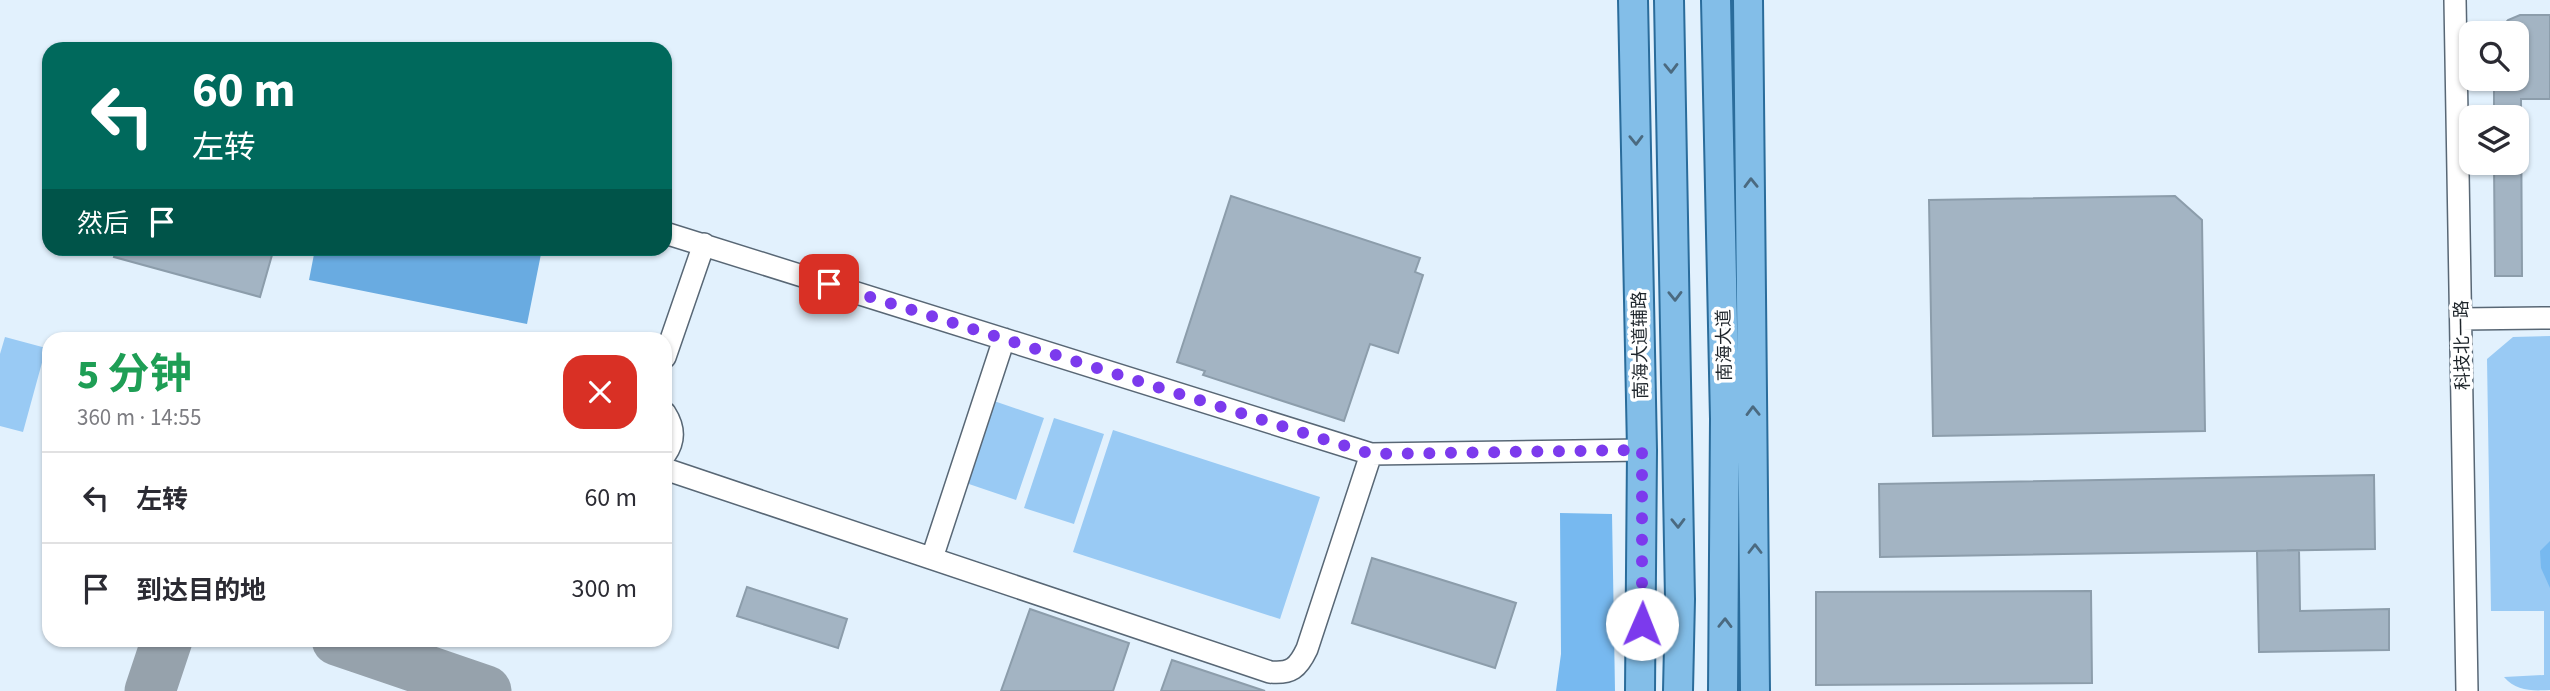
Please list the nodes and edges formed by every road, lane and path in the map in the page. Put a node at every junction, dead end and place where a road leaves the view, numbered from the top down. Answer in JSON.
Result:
{"nodes":[{"id":1,"x":1633,"y":0,"type":"edge"},
{"id":2,"x":1651,"y":0,"type":"edge"},
{"id":3,"x":1670,"y":0,"type":"edge"},
{"id":4,"x":1716,"y":0,"type":"edge"},
{"id":5,"x":1748,"y":0,"type":"edge"},
{"id":6,"x":2455,"y":0,"type":"edge"},
{"id":7,"x":1635,"y":72,"type":"junction"},
{"id":8,"x":672,"y":235,"type":"edge"},
{"id":9,"x":704,"y":244,"type":"junction"},
{"id":10,"x":2550,"y":318,"type":"edge"},
{"id":11,"x":2462,"y":319,"type":"junction"},
{"id":12,"x":672,"y":336,"type":"edge"},
{"id":13,"x":1004,"y":339,"type":"junction"},
{"id":14,"x":1725,"y":419,"type":"junction"},
{"id":15,"x":1642,"y":450,"type":"junction"},
{"id":16,"x":1371,"y":454,"type":"junction"},
{"id":17,"x":672,"y":471,"type":"edge"},
{"id":18,"x":1755,"y":504,"type":"junction"},
{"id":19,"x":932,"y":558,"type":"junction"},
{"id":20,"x":1640,"y":691,"type":"edge"},
{"id":21,"x":1678,"y":691,"type":"edge"},
{"id":22,"x":1723,"y":691,"type":"edge"},
{"id":23,"x":1755,"y":691,"type":"edge"},
{"id":24,"x":2468,"y":691,"type":"edge"}],
"edges":[{"from":1,"to":7,"type":"main road","name":"南海大道辅路"},
{"from":2,"to":7,"type":"main road"},
{"from":3,"to":21,"type":"main road","one_way":true},
{"from":4,"to":14,"type":"main road","name":"南海大道"},
{"from":18,"to":5,"type":"main road","one_way":true},
{"from":6,"to":11,"type":"street","name":"科技北一路"},
{"from":7,"to":15,"type":"main road","name":"南海大道辅路","one_way":true},
{"from":8,"to":9,"type":"street"},
{"from":9,"to":12,"type":"street"},
{"from":9,"to":13,"type":"street"},
{"from":10,"to":11,"type":"street"},
{"from":11,"to":24,"type":"street","name":"科技北一路"},
{"from":13,"to":16,"type":"street"},
{"from":13,"to":19,"type":"street"},
{"from":14,"to":18,"type":"main road"},
{"from":22,"to":14,"type":"main road","name":"南海大道","one_way":true},
{"from":15,"to":16,"type":"street"},
{"from":15,"to":20,"type":"main road","name":"南海大道辅路"},
{"from":16,"to":19,"type":"street"},
{"from":17,"to":19,"type":"street"},
{"from":23,"to":18,"type":"main road","one_way":true}]}
